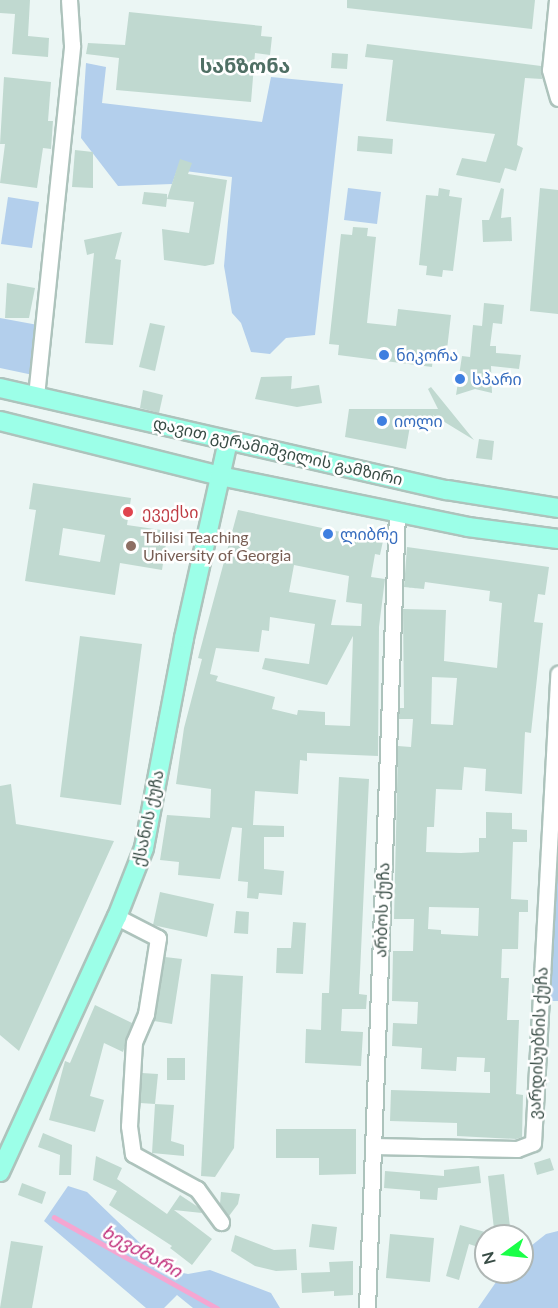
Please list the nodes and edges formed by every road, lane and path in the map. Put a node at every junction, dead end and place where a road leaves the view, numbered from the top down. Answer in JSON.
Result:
{"nodes":[{"id":1,"x":69,"y":0,"type":"edge"},
{"id":2,"x":557,"y":0,"type":"edge"},
{"id":3,"x":558,"y":98,"type":"edge"},
{"id":4,"x":0,"y":388,"type":"edge"},
{"id":5,"x":36,"y":396,"type":"junction"},
{"id":6,"x":0,"y":421,"type":"edge"},
{"id":7,"x":228,"y":441,"type":"junction"},
{"id":8,"x":220,"y":476,"type":"junction"},
{"id":9,"x":553,"y":507,"type":"edge"},
{"id":10,"x":397,"y":512,"type":"junction"},
{"id":11,"x":552,"y":538,"type":"edge"},
{"id":12,"x":558,"y":674,"type":"edge"},
{"id":13,"x":117,"y":917,"type":"junction"},
{"id":14,"x":373,"y":1146,"type":"junction"},
{"id":15,"x":0,"y":1172,"type":"edge"},
{"id":16,"x":220,"y":1222,"type":"dead end"},
{"id":17,"x":367,"y":1308,"type":"edge"}],
"edges":[{"from":1,"to":5,"type":"street"},
{"from":2,"to":3,"type":"street"},
{"from":4,"to":5,"type":"main road","name":"დავით გურამიშვილის გამზირი"},
{"from":5,"to":7,"type":"main road","name":"დავით გურამიშვილის გამზირი"},
{"from":6,"to":8,"type":"main road","name":"დავით გურამიშვილის გამზირი"},
{"from":7,"to":8,"type":"main road","name":"ქსანის ქუჩა"},
{"from":7,"to":9,"type":"main road","name":"დავით გურამიშვილის გამზირი"},
{"from":8,"to":10,"type":"main road","name":"დავით გურამიშვილის გამზირი"},
{"from":8,"to":13,"type":"main road","name":"ქსანის ქუჩა"},
{"from":9,"to":11,"type":"main road"},
{"from":10,"to":11,"type":"main road","name":"დავით გურამიშვილის გამზირი"},
{"from":10,"to":14,"type":"street","name":"არბოს ქუჩა"},
{"from":12,"to":14,"type":"street","name":"ვარდისუბნის ქუჩა"},
{"from":13,"to":15,"type":"main road","name":"ქსანის ქუჩა"},
{"from":13,"to":16,"type":"street"},
{"from":14,"to":17,"type":"street","name":"არბოს ქუჩა"}]}
